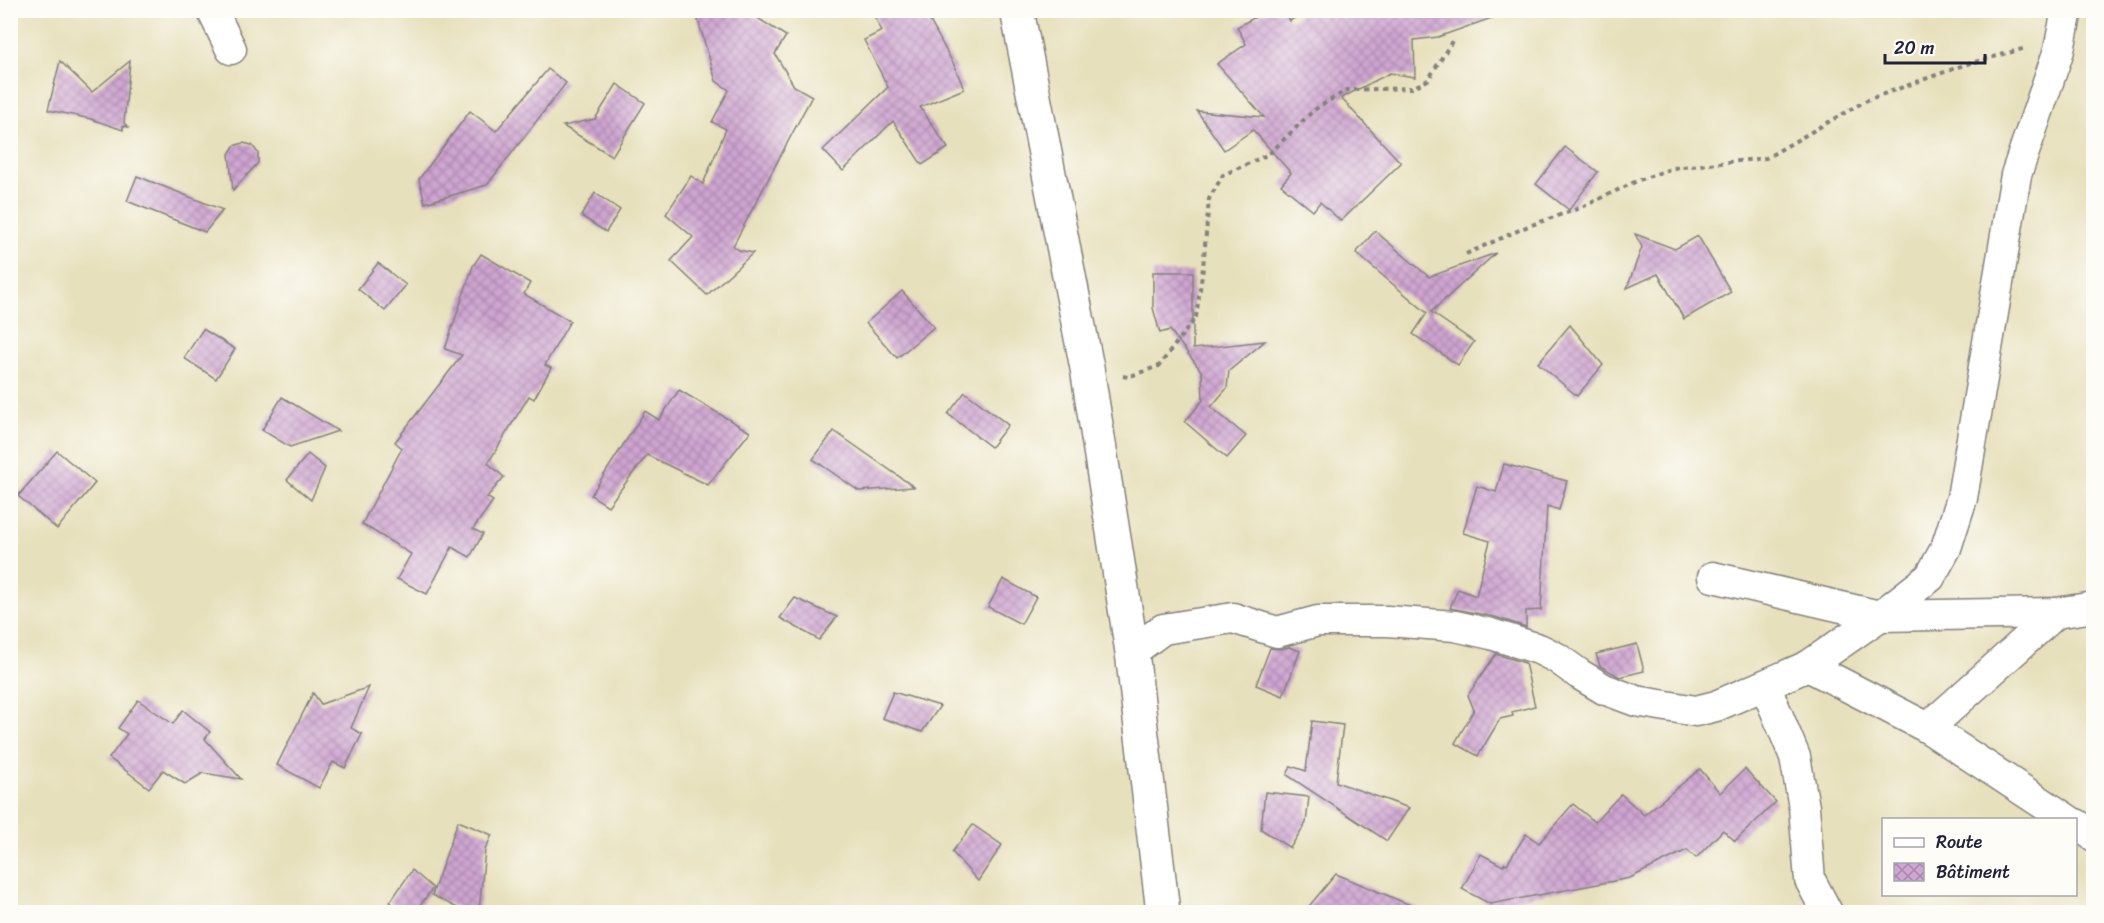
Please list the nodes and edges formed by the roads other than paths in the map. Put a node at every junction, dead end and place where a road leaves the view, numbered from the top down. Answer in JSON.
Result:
{"nodes":[{"id":1,"x":212,"y":10,"type":"edge"},
{"id":2,"x":1017,"y":10,"type":"edge"},
{"id":3,"x":2067,"y":10,"type":"edge"},
{"id":4,"x":231,"y":49,"type":"dead end"},
{"id":5,"x":1713,"y":577,"type":"dead end"},
{"id":6,"x":2094,"y":607,"type":"edge"},
{"id":7,"x":2056,"y":613,"type":"junction"},
{"id":8,"x":1880,"y":616,"type":"junction"},
{"id":9,"x":1132,"y":652,"type":"junction"},
{"id":10,"x":1808,"y":666,"type":"junction"},
{"id":11,"x":1765,"y":685,"type":"junction"},
{"id":12,"x":1928,"y":728,"type":"junction"},
{"id":13,"x":2066,"y":818,"type":"edge"},
{"id":14,"x":2077,"y":825,"type":"edge"},
{"id":15,"x":2094,"y":836,"type":"edge"},
{"id":16,"x":1163,"y":912,"type":"edge"},
{"id":17,"x":1827,"y":912,"type":"edge"}],
"edges":[{"from":1,"to":4,"type":"street"},
{"from":2,"to":9,"type":"main road"},
{"from":3,"to":8,"type":"street"},
{"from":5,"to":8,"type":"street"},
{"from":6,"to":7,"type":"street"},
{"from":7,"to":8,"type":"street"},
{"from":7,"to":12,"type":"street"},
{"from":8,"to":10,"type":"street"},
{"from":9,"to":11,"type":"street"},
{"from":9,"to":16,"type":"main road"},
{"from":10,"to":11,"type":"street"},
{"from":10,"to":12,"type":"street"},
{"from":11,"to":17,"type":"street"},
{"from":12,"to":13,"type":"street"},
{"from":14,"to":15,"type":"street"}]}
